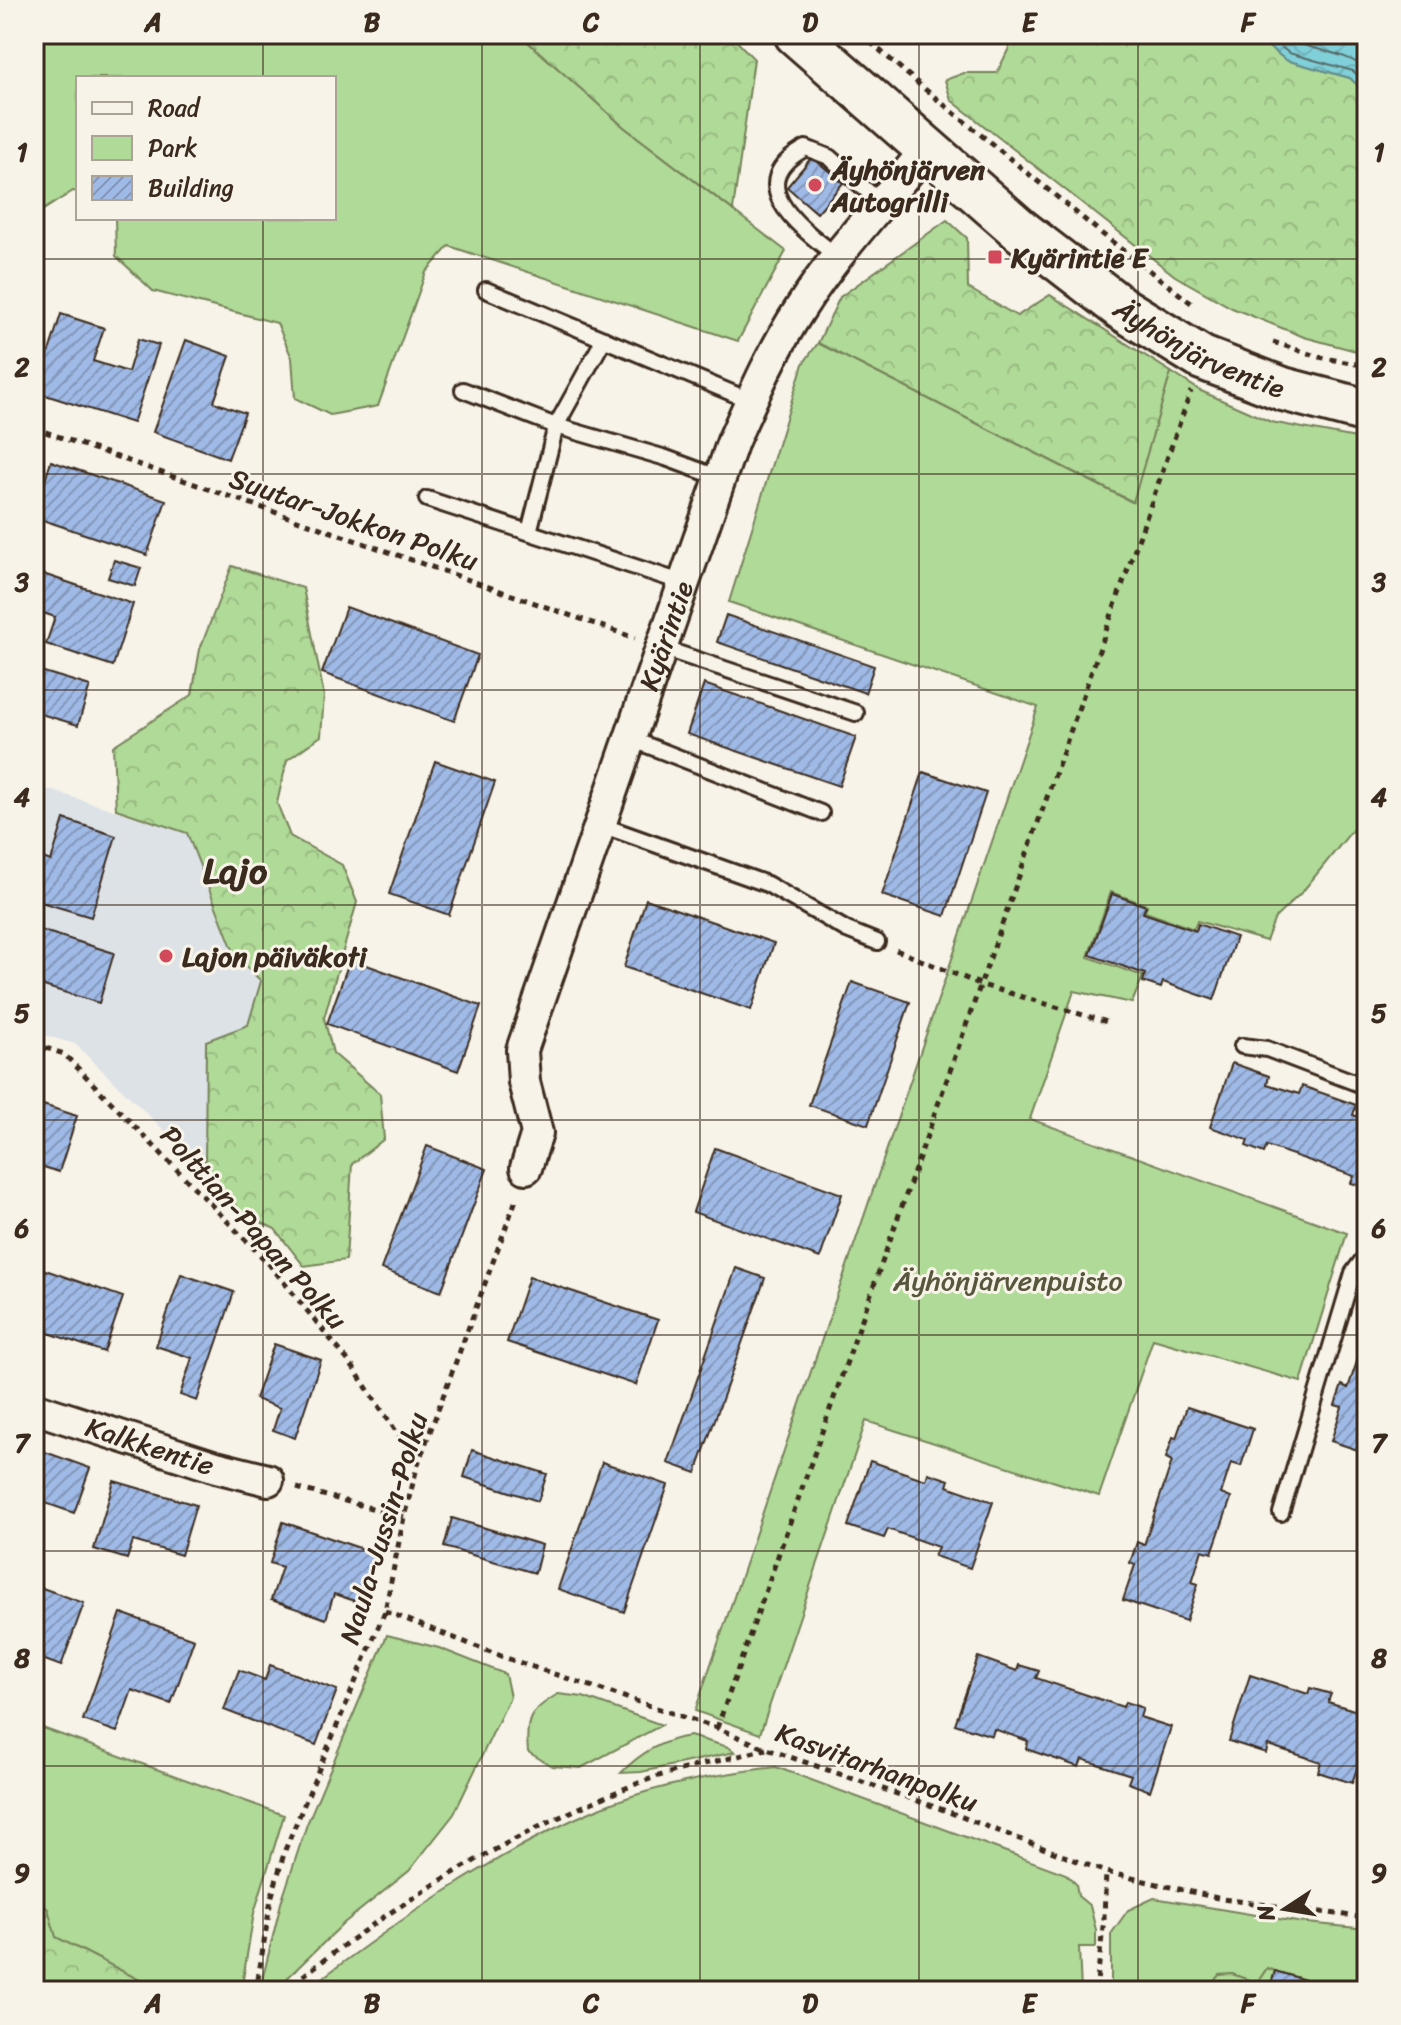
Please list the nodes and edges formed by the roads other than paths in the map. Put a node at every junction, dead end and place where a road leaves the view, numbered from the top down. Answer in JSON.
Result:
{"nodes":[{"id":1,"x":796,"y":34,"type":"edge"},
{"id":2,"x":927,"y":149,"type":"junction"},
{"id":3,"x":882,"y":204,"type":"junction"},
{"id":4,"x":838,"y":257,"type":"junction"},
{"id":5,"x":486,"y":290,"type":"dead end"},
{"id":6,"x":604,"y":339,"type":"junction"},
{"id":7,"x":463,"y":390,"type":"dead end"},
{"id":8,"x":751,"y":401,"type":"junction"},
{"id":9,"x":1367,"y":411,"type":"edge"},
{"id":10,"x":556,"y":426,"type":"junction"},
{"id":11,"x":720,"y":478,"type":"junction"},
{"id":12,"x":427,"y":499,"type":"dead end"},
{"id":13,"x":529,"y":532,"type":"junction"},
{"id":14,"x":684,"y":583,"type":"junction"},
{"id":15,"x":662,"y":648,"type":"junction"},
{"id":16,"x":856,"y":713,"type":"dead end"},
{"id":17,"x":631,"y":739,"type":"junction"},
{"id":18,"x":821,"y":813,"type":"dead end"},
{"id":19,"x":601,"y":825,"type":"junction"},
{"id":20,"x":877,"y":942,"type":"road end"},
{"id":21,"x":1242,"y":1046,"type":"dead end"},
{"id":22,"x":1367,"y":1087,"type":"edge"},
{"id":23,"x":526,"y":1168,"type":"road end"},
{"id":24,"x":1367,"y":1254,"type":"edge"},
{"id":25,"x":34,"y":1408,"type":"edge"},
{"id":26,"x":268,"y":1480,"type":"road end"},
{"id":27,"x":1281,"y":1513,"type":"dead end"}],
"edges":[{"from":1,"to":2,"type":"main road","name":"Äyhönjärventie"},
{"from":2,"to":3,"type":"street","name":"Kyärintie"},
{"from":2,"to":9,"type":"main road","name":"Äyhönjärventie"},
{"from":3,"to":4,"type":"street","name":"Kyärintie"},
{"from":3,"to":4,"type":"lane"},
{"from":4,"to":8,"type":"street","name":"Kyärintie"},
{"from":5,"to":6,"type":"lane"},
{"from":6,"to":8,"type":"lane"},
{"from":6,"to":10,"type":"lane"},
{"from":7,"to":10,"type":"lane"},
{"from":8,"to":11,"type":"street","name":"Kyärintie"},
{"from":10,"to":11,"type":"lane"},
{"from":10,"to":13,"type":"lane"},
{"from":11,"to":14,"type":"street","name":"Kyärintie"},
{"from":12,"to":13,"type":"lane"},
{"from":13,"to":14,"type":"lane"},
{"from":14,"to":15,"type":"street","name":"Kyärintie"},
{"from":15,"to":16,"type":"lane"},
{"from":15,"to":17,"type":"street","name":"Kyärintie"},
{"from":17,"to":18,"type":"lane"},
{"from":17,"to":19,"type":"street","name":"Kyärintie"},
{"from":19,"to":20,"type":"lane"},
{"from":19,"to":23,"type":"street","name":"Kyärintie"},
{"from":21,"to":22,"type":"lane"},
{"from":24,"to":27,"type":"lane"},
{"from":25,"to":26,"type":"street","name":"Kalkkentie"}]}
